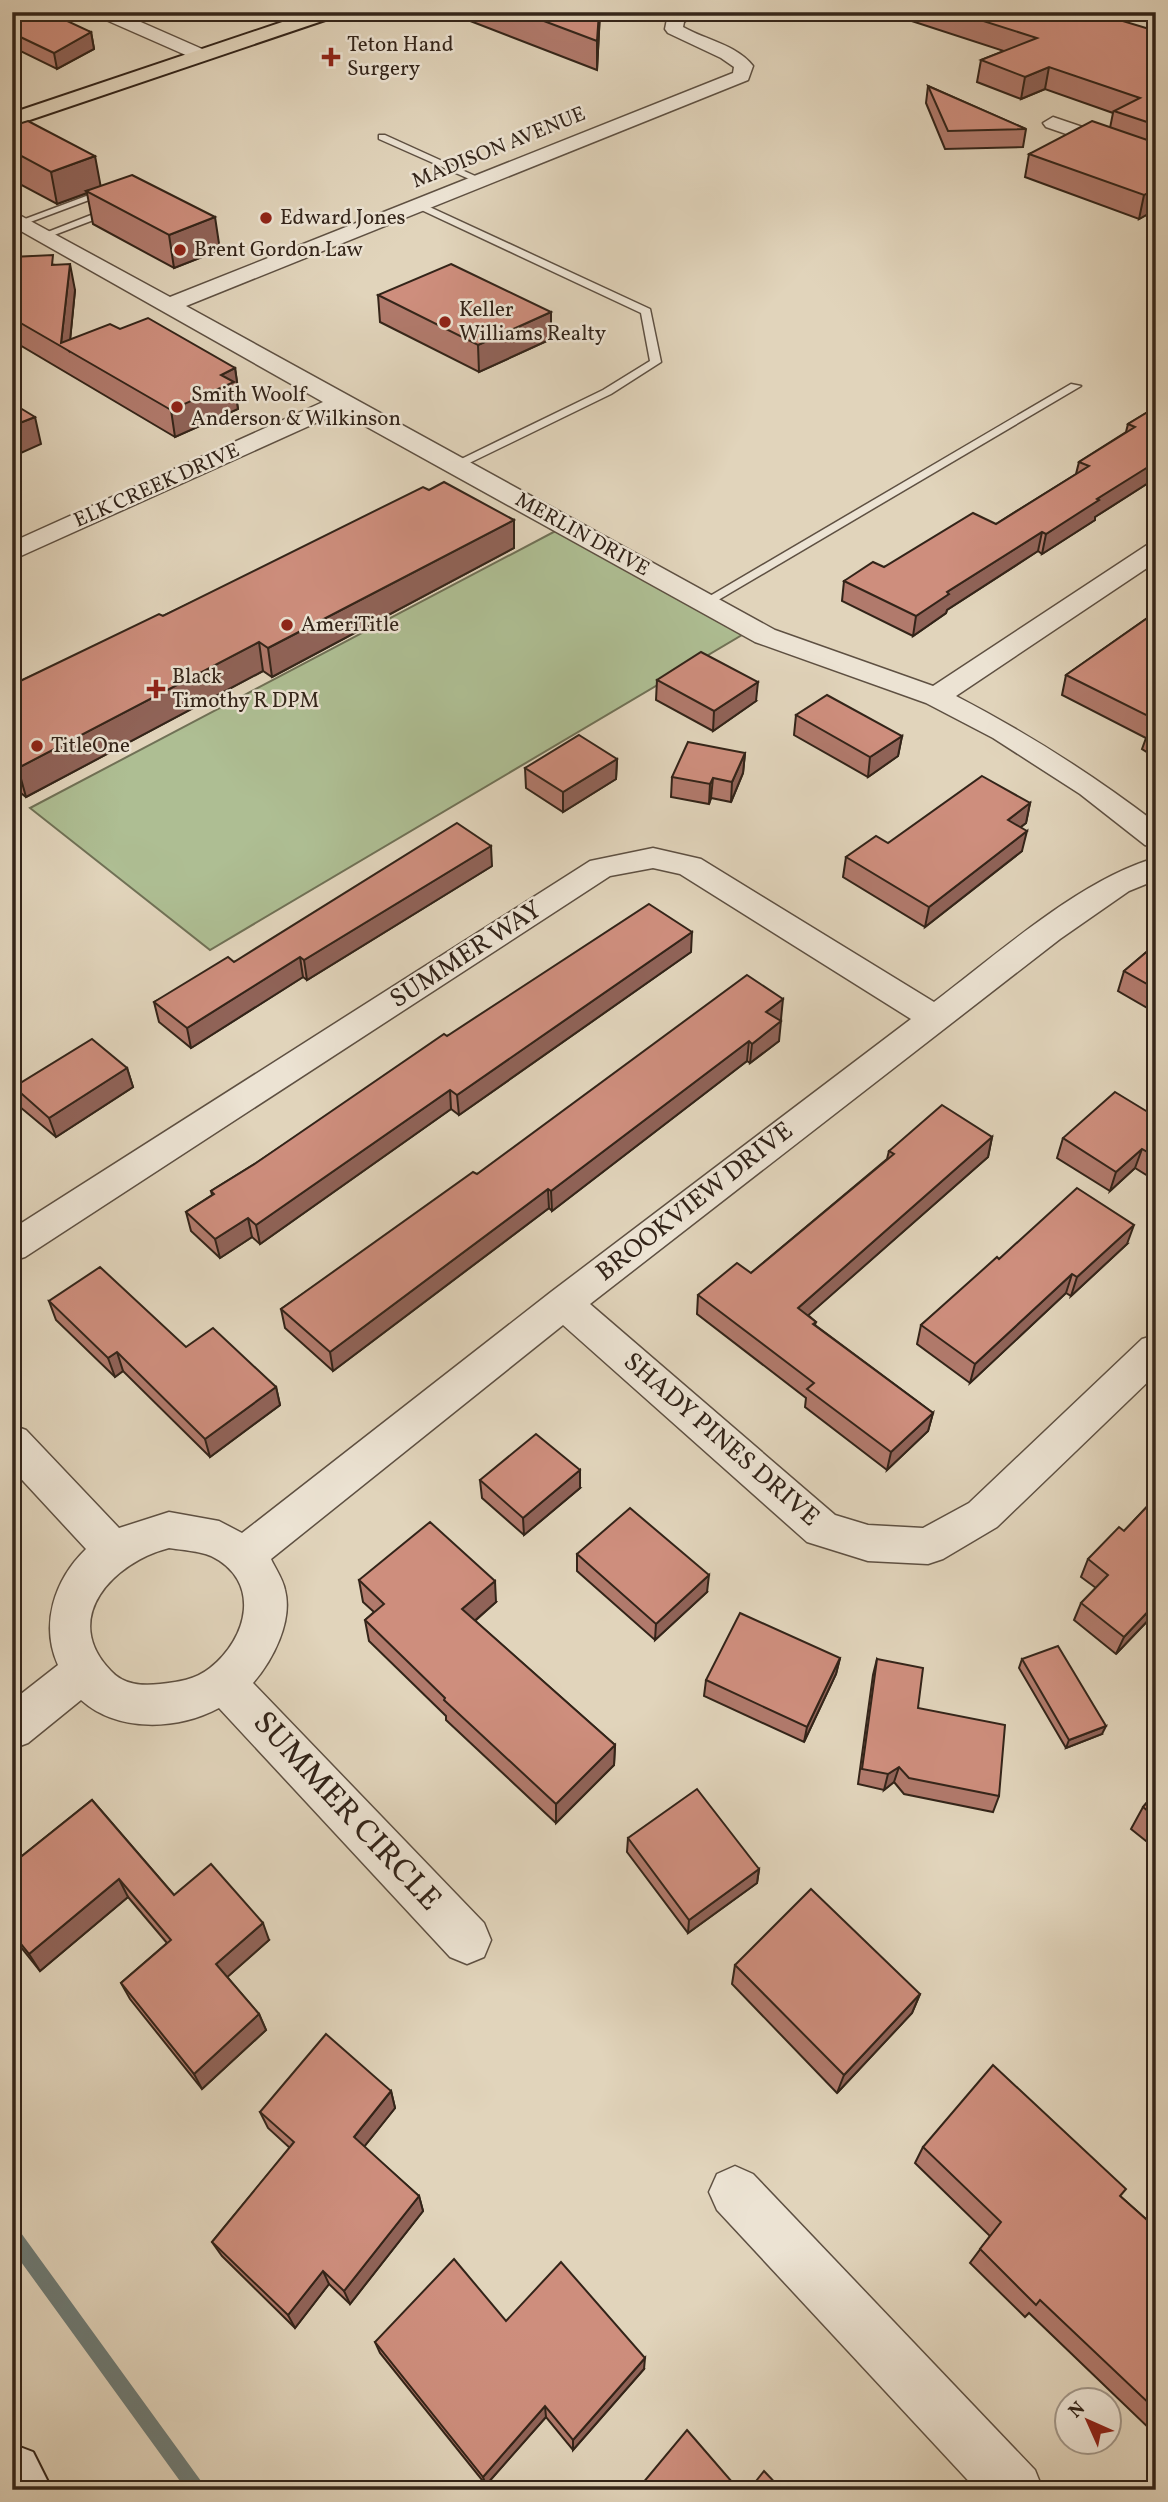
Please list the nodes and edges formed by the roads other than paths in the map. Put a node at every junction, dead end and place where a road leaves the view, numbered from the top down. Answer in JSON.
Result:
{"nodes":[{"id":1,"x":103,"y":12,"type":"edge"},
{"id":2,"x":331,"y":12,"type":"edge"},
{"id":3,"x":688,"y":12,"type":"edge"},
{"id":4,"x":203,"y":56,"type":"junction"},
{"id":5,"x":12,"y":120,"type":"edge"},
{"id":6,"x":1052,"y":123,"type":"dead end"},
{"id":7,"x":382,"y":137,"type":"dead end"},
{"id":8,"x":1156,"y":159,"type":"edge"},
{"id":9,"x":479,"y":180,"type":"junction"},
{"id":10,"x":116,"y":188,"type":"edge"},
{"id":11,"x":127,"y":204,"type":"edge"},
{"id":12,"x":418,"y":205,"type":"junction"},
{"id":13,"x":25,"y":227,"type":"edge"},
{"id":14,"x":169,"y":305,"type":"junction"},
{"id":15,"x":1075,"y":386,"type":"dead end"},
{"id":16,"x":341,"y":403,"type":"junction"},
{"id":17,"x":455,"y":466,"type":"junction"},
{"id":18,"x":1156,"y":550,"type":"edge"},
{"id":19,"x":12,"y":552,"type":"edge"},
{"id":20,"x":704,"y":603,"type":"junction"},
{"id":21,"x":936,"y":697,"type":"junction"},
{"id":22,"x":1156,"y":838,"type":"edge"},
{"id":23,"x":1156,"y":869,"type":"edge"},
{"id":24,"x":934,"y":1018,"type":"junction"},
{"id":25,"x":12,"y":1247,"type":"edge"},
{"id":26,"x":564,"y":1303,"type":"junction"},
{"id":27,"x":1156,"y":1350,"type":"edge"},
{"id":28,"x":12,"y":1442,"type":"edge"},
{"id":29,"x":114,"y":1551,"type":"junction"},
{"id":30,"x":246,"y":1554,"type":"junction"},
{"id":31,"x":82,"y":1673,"type":"junction"},
{"id":32,"x":224,"y":1683,"type":"junction"},
{"id":33,"x":12,"y":1728,"type":"edge"},
{"id":34,"x":467,"y":1940,"type":"dead end"},
{"id":35,"x":735,"y":2192,"type":"dead end"},
{"id":36,"x":12,"y":2473,"type":"edge"},
{"id":37,"x":23,"y":2490,"type":"edge"},
{"id":38,"x":1015,"y":2490,"type":"edge"}],
"edges":[{"from":1,"to":4,"type":"street"},
{"from":2,"to":4,"type":"main road"},
{"from":3,"to":9,"type":"street","name":"MADISON AVENUE"},
{"from":4,"to":5,"type":"main road"},
{"from":6,"to":8,"type":"street"},
{"from":7,"to":9,"type":"lane"},
{"from":9,"to":12,"type":"street","name":"MADISON AVENUE"},
{"from":10,"to":13,"type":"lane"},
{"from":11,"to":13,"type":"lane"},
{"from":12,"to":14,"type":"street","name":"MADISON AVENUE"},
{"from":12,"to":17,"type":"lane"},
{"from":13,"to":14,"type":"street","name":"MERLIN DRIVE"},
{"from":14,"to":16,"type":"street","name":"MERLIN DRIVE"},
{"from":15,"to":20,"type":"lane"},
{"from":16,"to":17,"type":"street","name":"MERLIN DRIVE"},
{"from":16,"to":19,"type":"street","name":"ELK CREEK DRIVE"},
{"from":17,"to":20,"type":"street","name":"MERLIN DRIVE"},
{"from":18,"to":21,"type":"street"},
{"from":20,"to":21,"type":"street","name":"MERLIN DRIVE"},
{"from":21,"to":22,"type":"street","name":"MERLIN DRIVE"},
{"from":23,"to":24,"type":"street","name":"BROOKVIEW DRIVE"},
{"from":24,"to":25,"type":"street","name":"SUMMER WAY"},
{"from":24,"to":26,"type":"street","name":"BROOKVIEW DRIVE"},
{"from":26,"to":27,"type":"street","name":"SHADY PINES DRIVE"},
{"from":26,"to":30,"type":"street","name":"BROOKVIEW DRIVE"},
{"from":28,"to":29,"type":"street"},
{"from":29,"to":30,"type":"street"},
{"from":29,"to":31,"type":"street"},
{"from":30,"to":32,"type":"street"},
{"from":31,"to":32,"type":"street"},
{"from":31,"to":33,"type":"street"},
{"from":32,"to":34,"type":"street","name":"SUMMER CIRCLE"},
{"from":35,"to":38,"type":"street"},
{"from":36,"to":37,"type":"main road"}]}
